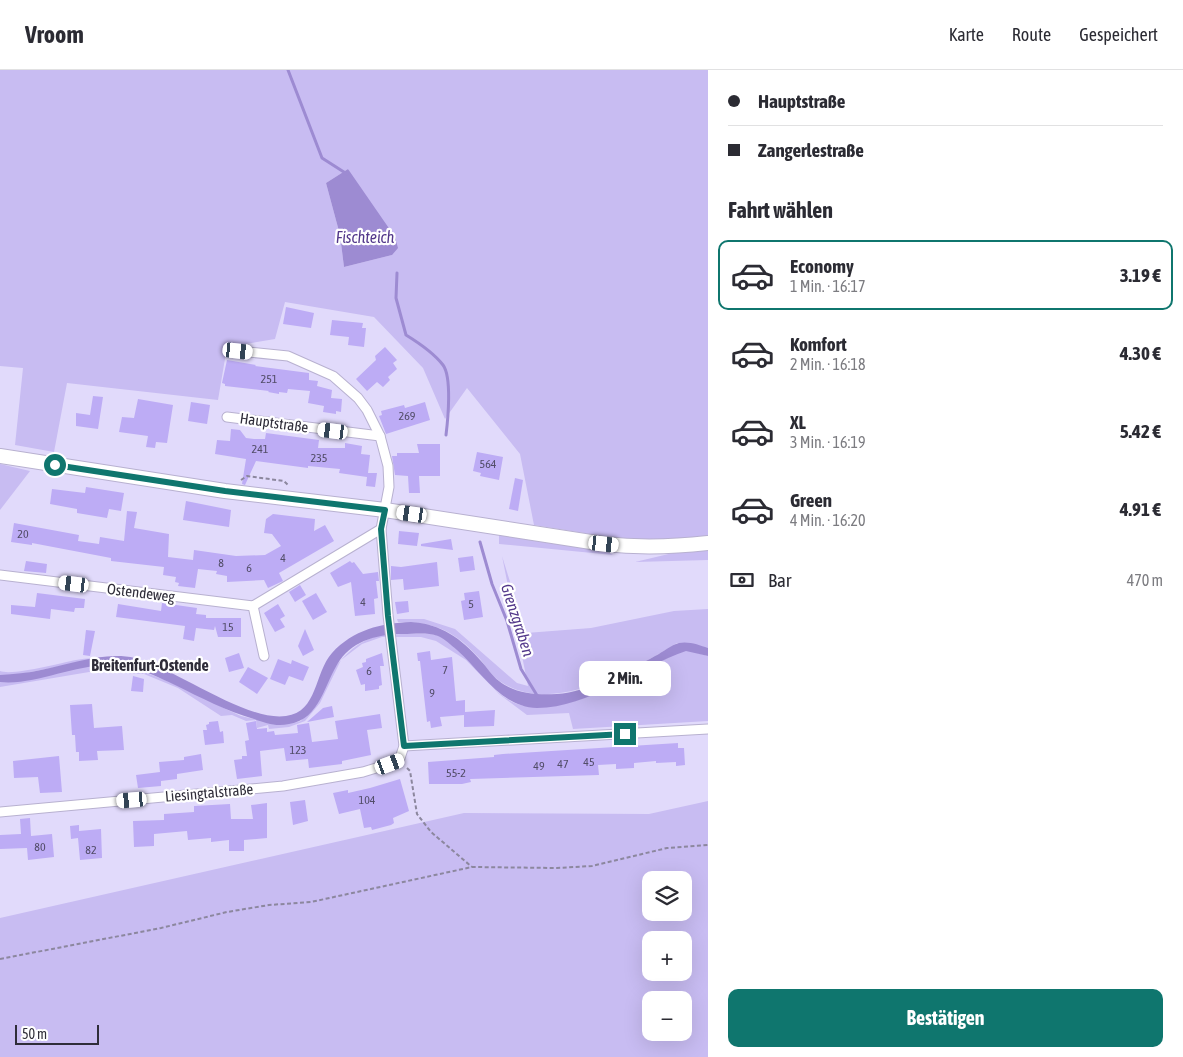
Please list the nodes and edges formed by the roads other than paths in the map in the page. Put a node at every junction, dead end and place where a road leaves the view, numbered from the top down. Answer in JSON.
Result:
{"nodes":[{"id":1,"x":238,"y":351,"type":"dead end"},
{"id":2,"x":228,"y":417,"type":"dead end"},
{"id":3,"x":380,"y":436,"type":"junction"},
{"id":4,"x":0,"y":456,"type":"edge"},
{"id":5,"x":385,"y":510,"type":"junction"},
{"id":6,"x":381,"y":529,"type":"junction"},
{"id":7,"x":708,"y":543,"type":"edge"},
{"id":8,"x":0,"y":575,"type":"edge"},
{"id":9,"x":253,"y":606,"type":"junction"},
{"id":10,"x":264,"y":656,"type":"dead end"},
{"id":11,"x":708,"y":729,"type":"edge"},
{"id":12,"x":404,"y":746,"type":"junction"},
{"id":13,"x":0,"y":812,"type":"edge"}],
"edges":[{"from":1,"to":3,"type":"street"},
{"from":2,"to":3,"type":"street","name":"Hauptstraße"},
{"from":3,"to":5,"type":"street"},
{"from":4,"to":5,"type":"main road"},
{"from":5,"to":6,"type":"street"},
{"from":5,"to":7,"type":"main road"},
{"from":6,"to":9,"type":"street"},
{"from":6,"to":12,"type":"street"},
{"from":8,"to":9,"type":"street","name":"Ostendeweg"},
{"from":9,"to":10,"type":"street"},
{"from":11,"to":12,"type":"street"},
{"from":12,"to":13,"type":"street","name":"Liesingtalstraße"}]}
